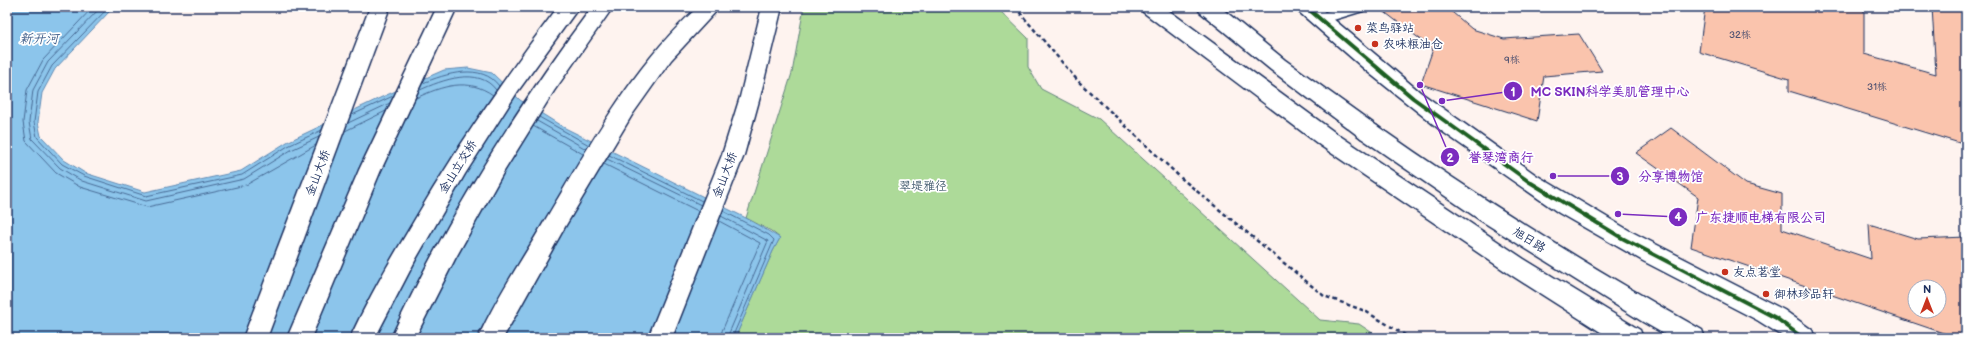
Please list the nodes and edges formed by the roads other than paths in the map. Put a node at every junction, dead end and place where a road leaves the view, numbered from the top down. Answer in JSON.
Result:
{"nodes":[{"id":1,"x":380,"y":7,"type":"edge"},
{"id":2,"x":447,"y":7,"type":"edge"},
{"id":3,"x":569,"y":7,"type":"edge"},
{"id":4,"x":603,"y":7,"type":"edge"},
{"id":5,"x":710,"y":7,"type":"edge"},
{"id":6,"x":772,"y":7,"type":"edge"},
{"id":7,"x":1150,"y":7,"type":"edge"},
{"id":8,"x":1207,"y":7,"type":"edge"},
{"id":9,"x":1358,"y":7,"type":"edge"},
{"id":10,"x":1313,"y":13,"type":"edge"},
{"id":11,"x":255,"y":338,"type":"edge"},
{"id":12,"x":299,"y":338,"type":"edge"},
{"id":13,"x":362,"y":338,"type":"edge"},
{"id":14,"x":403,"y":338,"type":"edge"},
{"id":15,"x":490,"y":338,"type":"edge"},
{"id":16,"x":660,"y":338,"type":"edge"},
{"id":17,"x":1631,"y":338,"type":"edge"},
{"id":18,"x":1693,"y":338,"type":"edge"},
{"id":19,"x":1803,"y":338,"type":"edge"}],
"edges":[{"from":1,"to":11,"type":"main road","name":"金山大桥"},
{"from":2,"to":12,"type":"main road"},
{"from":3,"to":13,"type":"main road","name":"金山立交桥"},
{"from":4,"to":14,"type":"main road"},
{"from":5,"to":15,"type":"main road"},
{"from":6,"to":16,"type":"main road","name":"金山大桥"},
{"from":7,"to":17,"type":"main road"},
{"from":8,"to":18,"type":"main road","name":"旭日路"},
{"from":9,"to":10,"type":"lane"},
{"from":10,"to":19,"type":"main road"}]}
